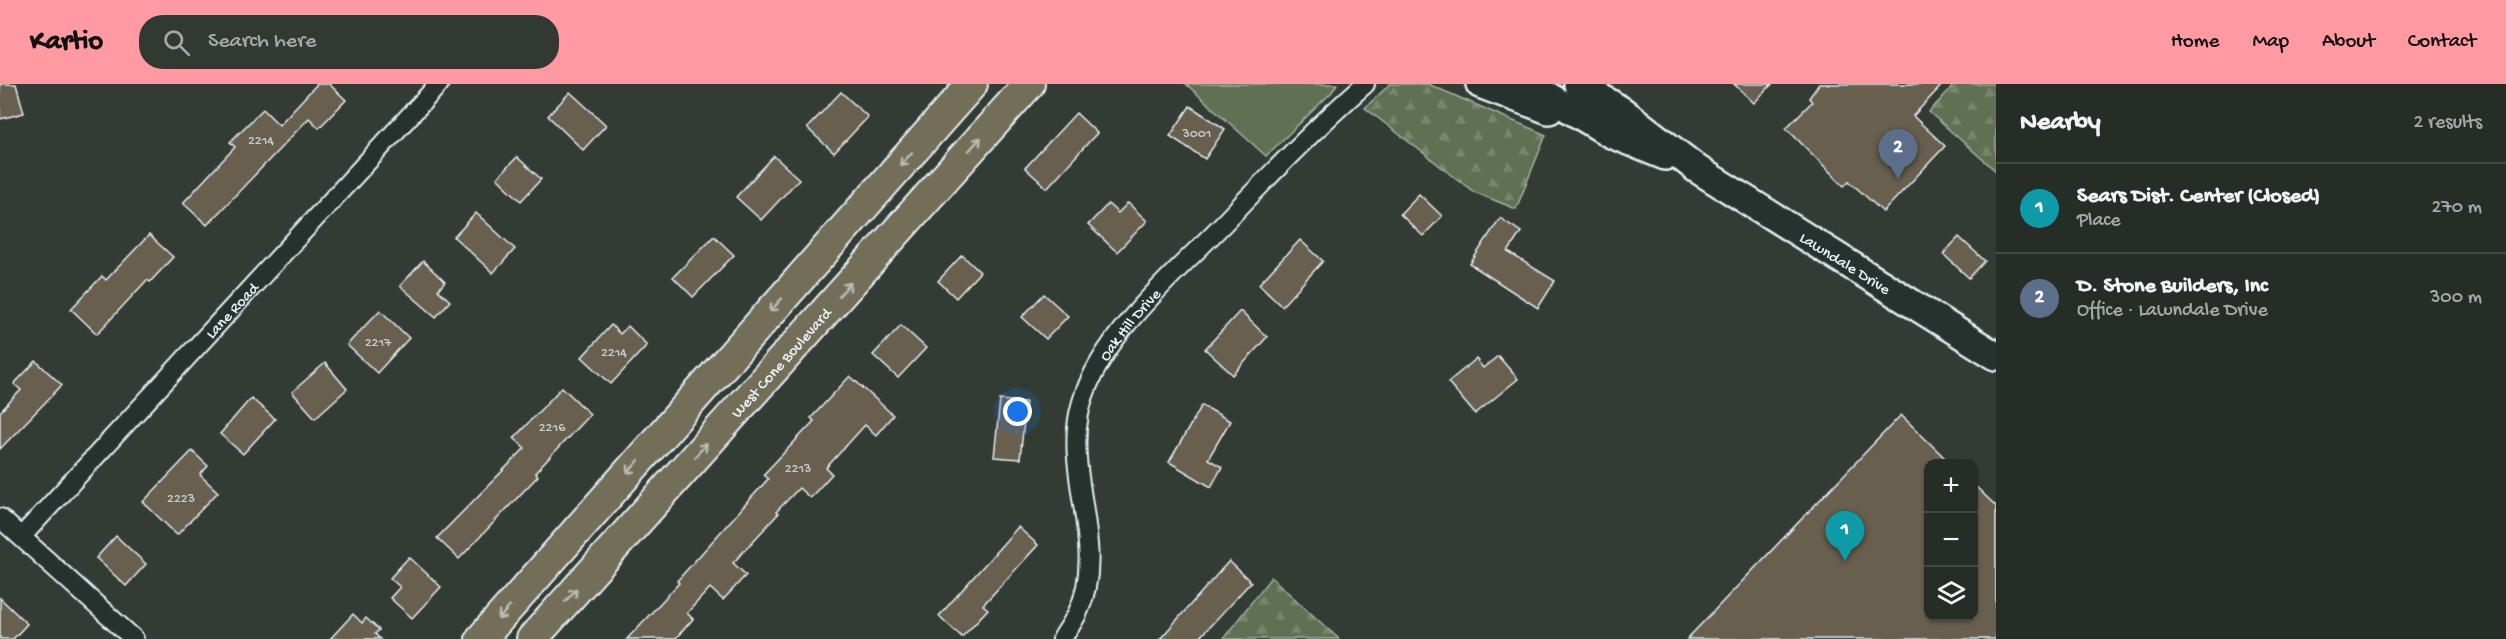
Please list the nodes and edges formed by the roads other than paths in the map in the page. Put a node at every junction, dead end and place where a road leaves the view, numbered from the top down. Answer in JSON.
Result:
{"nodes":[{"id":1,"x":439,"y":84,"type":"edge"},
{"id":2,"x":972,"y":84,"type":"edge"},
{"id":3,"x":1029,"y":84,"type":"edge"},
{"id":4,"x":1365,"y":84,"type":"edge"},
{"id":5,"x":1480,"y":84,"type":"edge"},
{"id":6,"x":1528,"y":84,"type":"edge"},
{"id":7,"x":1578,"y":84,"type":"edge"},
{"id":8,"x":1590,"y":84,"type":"edge"},
{"id":9,"x":1617,"y":122,"type":"junction"},
{"id":10,"x":1996,"y":356,"type":"edge"},
{"id":11,"x":0,"y":518,"type":"edge"},
{"id":12,"x":22,"y":536,"type":"junction"},
{"id":13,"x":134,"y":639,"type":"edge"},
{"id":14,"x":481,"y":639,"type":"edge"},
{"id":15,"x":532,"y":639,"type":"edge"},
{"id":16,"x":1062,"y":639,"type":"edge"}],
"edges":[{"from":1,"to":12,"type":"street","name":"Lane Road"},
{"from":2,"to":14,"type":"main road","one_way":true},
{"from":15,"to":3,"type":"main road","name":"West Cone Boulevard","one_way":true},
{"from":4,"to":16,"type":"street","name":"Oak Hill Drive"},
{"from":5,"to":9,"type":"main road"},
{"from":6,"to":9,"type":"main road","name":"Lawndale Drive"},
{"from":7,"to":9,"type":"main road","name":"Lawndale Drive"},
{"from":8,"to":9,"type":"main road"},
{"from":9,"to":10,"type":"main road","name":"Lawndale Drive"},
{"from":11,"to":12,"type":"street"},
{"from":12,"to":13,"type":"street"}]}
